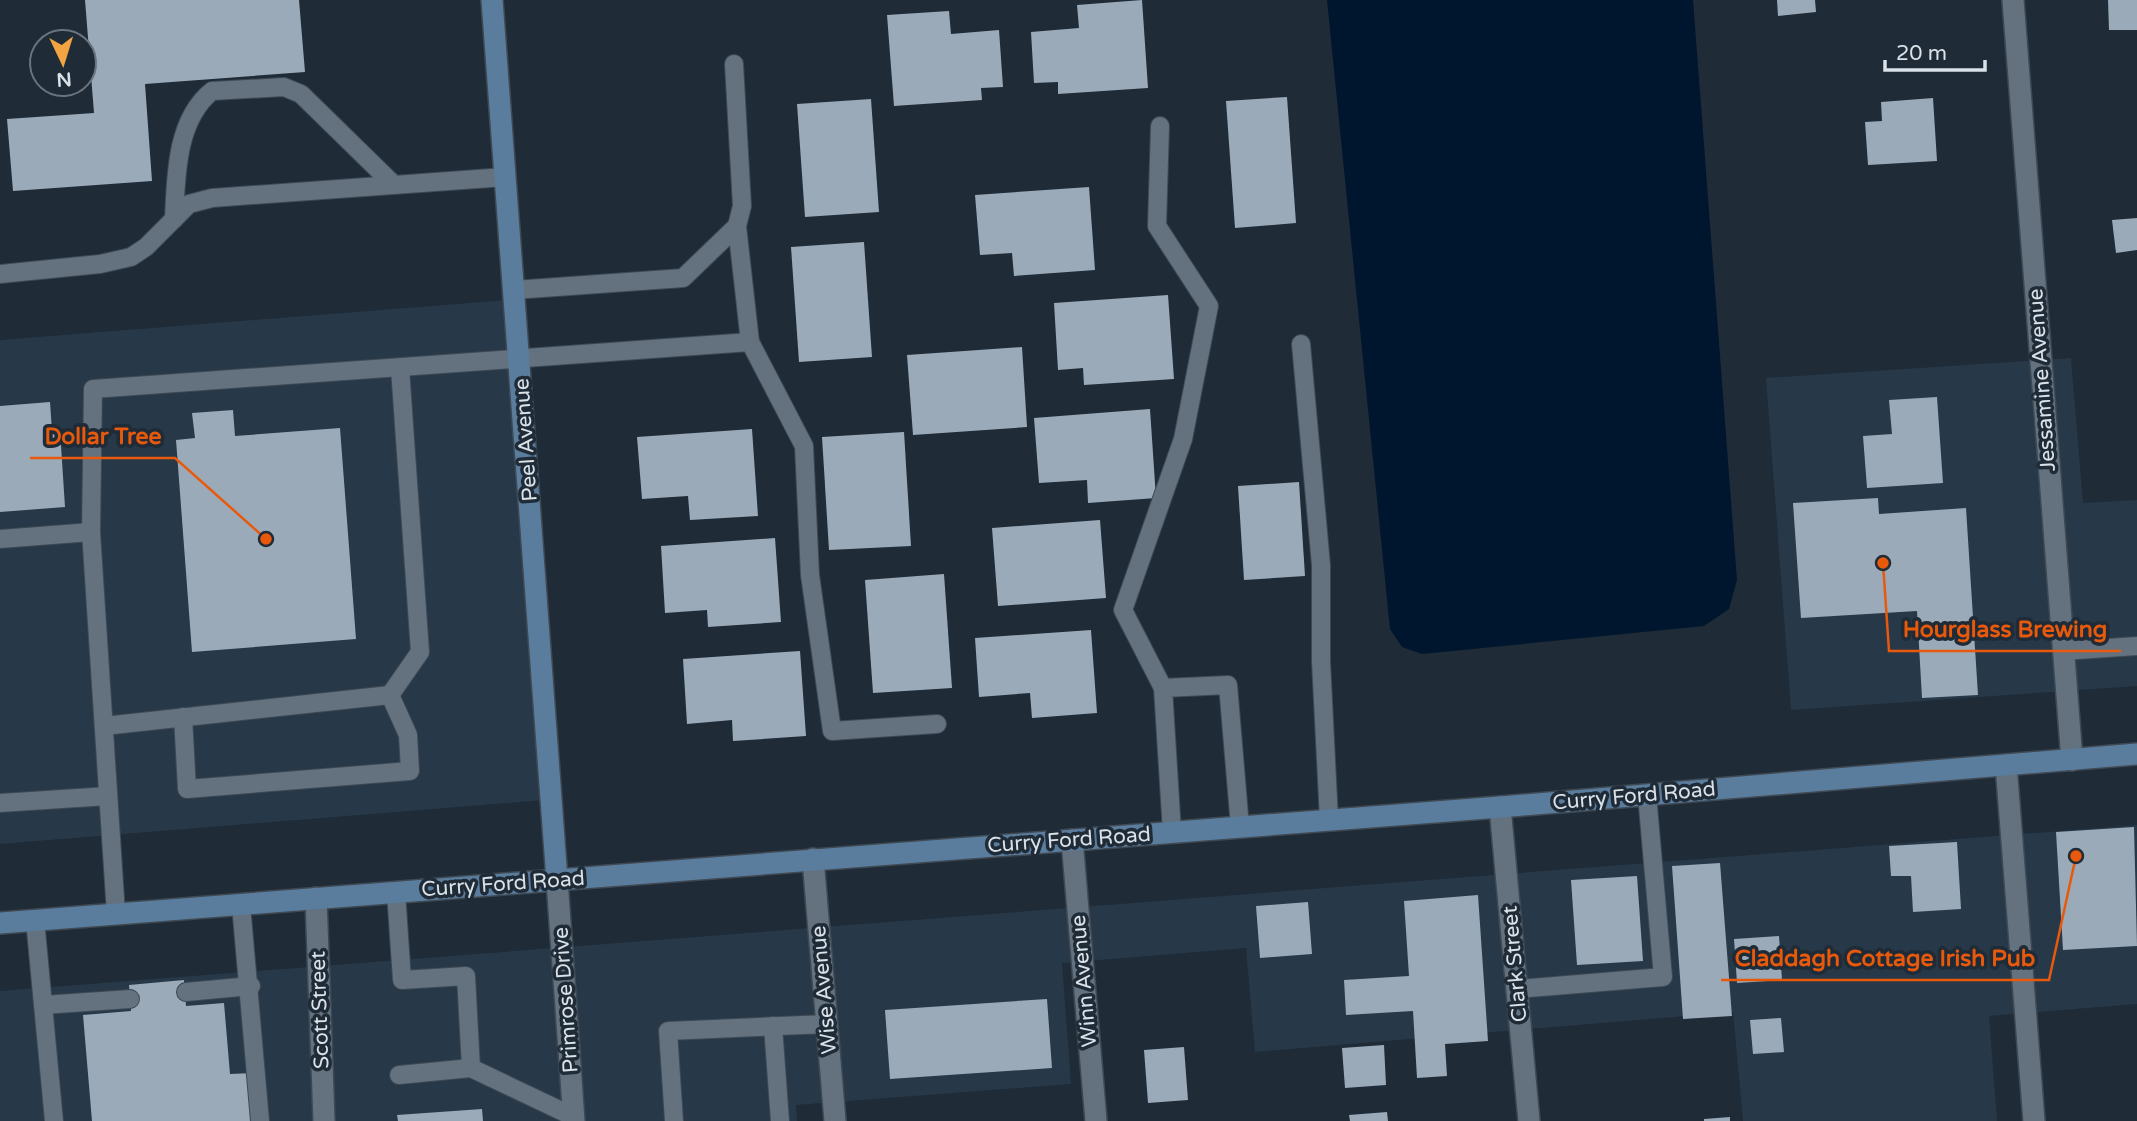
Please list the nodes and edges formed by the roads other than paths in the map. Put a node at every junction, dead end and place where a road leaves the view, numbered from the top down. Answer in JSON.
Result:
{"nodes":[{"id":1,"x":492,"y":0,"type":"edge"},
{"id":2,"x":2013,"y":0,"type":"edge"},
{"id":3,"x":734,"y":64,"type":"dead end"},
{"id":4,"x":1160,"y":127,"type":"dead end"},
{"id":5,"x":505,"y":177,"type":"junction"},
{"id":6,"x":394,"y":185,"type":"junction"},
{"id":7,"x":174,"y":219,"type":"junction"},
{"id":8,"x":737,"y":226,"type":"junction"},
{"id":9,"x":0,"y":274,"type":"edge"},
{"id":10,"x":514,"y":290,"type":"junction"},
{"id":11,"x":750,"y":341,"type":"junction"},
{"id":12,"x":1301,"y":344,"type":"dead end"},
{"id":13,"x":520,"y":360,"type":"junction"},
{"id":14,"x":400,"y":368,"type":"junction"},
{"id":15,"x":91,"y":532,"type":"junction"},
{"id":16,"x":0,"y":538,"type":"edge"},
{"id":17,"x":2137,"y":646,"type":"edge"},
{"id":18,"x":2063,"y":651,"type":"junction"},
{"id":19,"x":1163,"y":688,"type":"junction"},
{"id":20,"x":390,"y":695,"type":"junction"},
{"id":21,"x":183,"y":718,"type":"junction"},
{"id":22,"x":937,"y":724,"type":"dead end"},
{"id":23,"x":104,"y":726,"type":"junction"},
{"id":24,"x":2137,"y":754,"type":"edge"},
{"id":25,"x":2072,"y":760,"type":"junction"},
{"id":26,"x":2006,"y":765,"type":"junction"},
{"id":27,"x":1647,"y":795,"type":"junction"},
{"id":28,"x":108,"y":796,"type":"junction"},
{"id":29,"x":0,"y":803,"type":"edge"},
{"id":30,"x":1500,"y":807,"type":"junction"},
{"id":31,"x":1329,"y":820,"type":"junction"},
{"id":32,"x":1240,"y":827,"type":"junction"},
{"id":33,"x":1172,"y":832,"type":"junction"},
{"id":34,"x":1072,"y":840,"type":"junction"},
{"id":35,"x":813,"y":859,"type":"junction"},
{"id":36,"x":557,"y":880,"type":"junction"},
{"id":37,"x":396,"y":892,"type":"junction"},
{"id":38,"x":316,"y":898,"type":"junction"},
{"id":39,"x":241,"y":905,"type":"junction"},
{"id":40,"x":116,"y":914,"type":"junction"},
{"id":41,"x":35,"y":920,"type":"junction"},
{"id":42,"x":0,"y":923,"type":"edge"},
{"id":43,"x":251,"y":986,"type":"junction"},
{"id":44,"x":1517,"y":989,"type":"junction"},
{"id":45,"x":186,"y":992,"type":"dead end"},
{"id":46,"x":130,"y":999,"type":"dead end"},
{"id":47,"x":43,"y":1005,"type":"junction"},
{"id":48,"x":827,"y":1024,"type":"junction"},
{"id":49,"x":774,"y":1026,"type":"junction"},
{"id":50,"x":471,"y":1068,"type":"junction"},
{"id":51,"x":400,"y":1074,"type":"dead end"},
{"id":52,"x":574,"y":1119,"type":"edge"},
{"id":53,"x":54,"y":1121,"type":"edge"},
{"id":54,"x":260,"y":1121,"type":"edge"},
{"id":55,"x":324,"y":1121,"type":"edge"},
{"id":56,"x":674,"y":1121,"type":"edge"},
{"id":57,"x":780,"y":1121,"type":"edge"},
{"id":58,"x":835,"y":1121,"type":"edge"},
{"id":59,"x":1097,"y":1121,"type":"edge"},
{"id":60,"x":1529,"y":1121,"type":"edge"},
{"id":61,"x":2034,"y":1121,"type":"edge"}],
"edges":[{"from":1,"to":5,"type":"street","name":"Peel Avenue"},
{"from":2,"to":18,"type":"street","name":"Jessamine Avenue"},
{"from":3,"to":8,"type":"lane"},
{"from":4,"to":19,"type":"lane"},
{"from":5,"to":6,"type":"lane"},
{"from":5,"to":10,"type":"street","name":"Peel Avenue"},
{"from":6,"to":7,"type":"lane"},
{"from":6,"to":7,"type":"lane"},
{"from":7,"to":9,"type":"lane"},
{"from":8,"to":10,"type":"lane"},
{"from":8,"to":11,"type":"lane"},
{"from":10,"to":13,"type":"street","name":"Peel Avenue"},
{"from":11,"to":13,"type":"lane"},
{"from":11,"to":22,"type":"lane"},
{"from":12,"to":31,"type":"lane"},
{"from":13,"to":14,"type":"lane"},
{"from":13,"to":36,"type":"street","name":"Peel Avenue"},
{"from":14,"to":15,"type":"lane"},
{"from":14,"to":20,"type":"lane"},
{"from":15,"to":16,"type":"lane"},
{"from":15,"to":23,"type":"lane"},
{"from":17,"to":18,"type":"lane"},
{"from":18,"to":25,"type":"street","name":"Jessamine Avenue"},
{"from":19,"to":32,"type":"lane"},
{"from":19,"to":33,"type":"lane"},
{"from":20,"to":21,"type":"lane"},
{"from":20,"to":21,"type":"lane"},
{"from":21,"to":23,"type":"lane"},
{"from":23,"to":28,"type":"lane"},
{"from":24,"to":25,"type":"street","name":"Curry Ford Road"},
{"from":25,"to":26,"type":"street","name":"Curry Ford Road"},
{"from":26,"to":27,"type":"street","name":"Curry Ford Road"},
{"from":26,"to":61,"type":"street"},
{"from":27,"to":30,"type":"street","name":"Curry Ford Road"},
{"from":27,"to":44,"type":"lane"},
{"from":28,"to":29,"type":"lane"},
{"from":28,"to":40,"type":"lane"},
{"from":30,"to":31,"type":"street","name":"Curry Ford Road"},
{"from":30,"to":44,"type":"street","name":"Clark Street"},
{"from":31,"to":32,"type":"street","name":"Curry Ford Road"},
{"from":32,"to":33,"type":"street","name":"Curry Ford Road"},
{"from":33,"to":34,"type":"street","name":"Curry Ford Road"},
{"from":34,"to":35,"type":"street","name":"Curry Ford Road"},
{"from":34,"to":59,"type":"street","name":"Winn Avenue"},
{"from":35,"to":36,"type":"street","name":"Curry Ford Road"},
{"from":35,"to":48,"type":"street","name":"Wise Avenue"},
{"from":36,"to":37,"type":"street","name":"Curry Ford Road"},
{"from":36,"to":52,"type":"street","name":"Primrose Drive"},
{"from":37,"to":38,"type":"street","name":"Curry Ford Road"},
{"from":37,"to":50,"type":"lane"},
{"from":38,"to":39,"type":"street","name":"Curry Ford Road"},
{"from":38,"to":55,"type":"street","name":"Scott Street"},
{"from":39,"to":40,"type":"street","name":"Curry Ford Road"},
{"from":39,"to":43,"type":"lane"},
{"from":40,"to":41,"type":"street","name":"Curry Ford Road"},
{"from":41,"to":42,"type":"street","name":"Curry Ford Road"},
{"from":41,"to":47,"type":"lane"},
{"from":43,"to":45,"type":"lane"},
{"from":43,"to":54,"type":"lane"},
{"from":44,"to":60,"type":"street","name":"Clark Street"},
{"from":46,"to":47,"type":"lane"},
{"from":47,"to":53,"type":"lane"},
{"from":48,"to":49,"type":"lane"},
{"from":48,"to":58,"type":"street","name":"Wise Avenue"},
{"from":49,"to":56,"type":"lane"},
{"from":49,"to":57,"type":"lane"},
{"from":50,"to":51,"type":"lane"},
{"from":50,"to":52,"type":"lane"}]}
